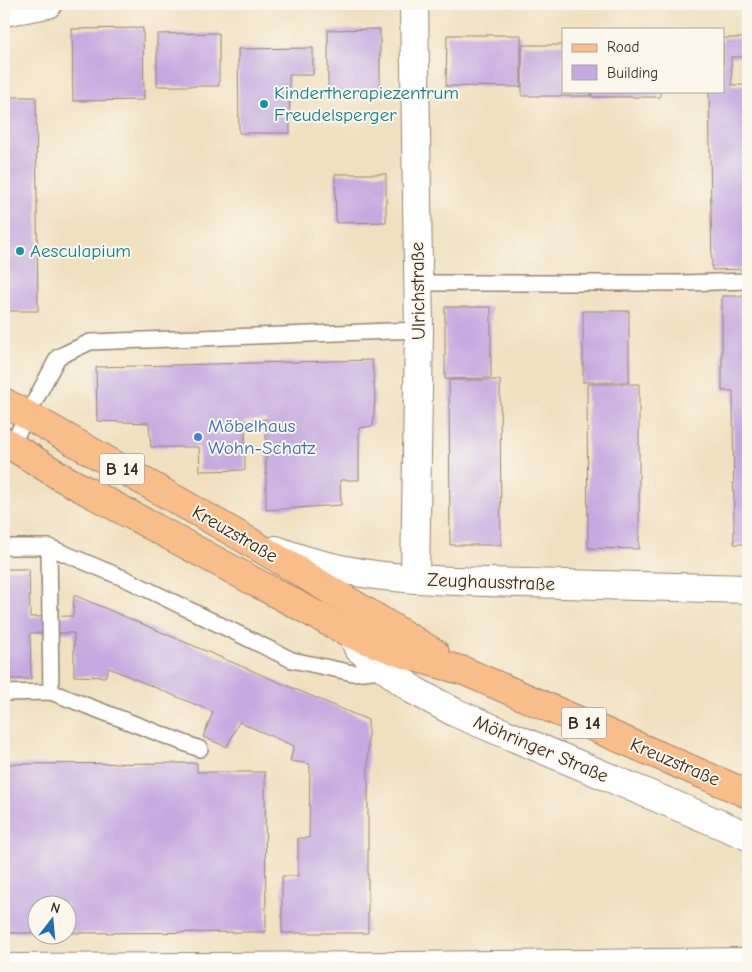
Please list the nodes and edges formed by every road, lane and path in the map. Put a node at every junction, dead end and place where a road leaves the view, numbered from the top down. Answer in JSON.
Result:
{"nodes":[{"id":1,"x":48,"y":4,"type":"edge"},
{"id":2,"x":414,"y":4,"type":"edge"},
{"id":3,"x":4,"y":12,"type":"edge"},
{"id":4,"x":748,"y":281,"type":"edge"},
{"id":5,"x":418,"y":283,"type":"junction"},
{"id":6,"x":419,"y":330,"type":"junction"},
{"id":7,"x":4,"y":402,"type":"edge"},
{"id":8,"x":28,"y":416,"type":"junction"},
{"id":9,"x":7,"y":444,"type":"edge"},
{"id":10,"x":240,"y":536,"type":"junction"},
{"id":11,"x":4,"y":547,"type":"edge"},
{"id":12,"x":50,"y":547,"type":"junction"},
{"id":13,"x":416,"y":579,"type":"junction"},
{"id":14,"x":748,"y":589,"type":"edge"},
{"id":15,"x":392,"y":659,"type":"junction"},
{"id":16,"x":464,"y":671,"type":"junction"},
{"id":17,"x":51,"y":692,"type":"junction"},
{"id":18,"x":4,"y":693,"type":"edge"},
{"id":19,"x":200,"y":749,"type":"dead end"},
{"id":20,"x":748,"y":794,"type":"edge"},
{"id":21,"x":748,"y":836,"type":"edge"},
{"id":22,"x":748,"y":962,"type":"edge"},
{"id":23,"x":4,"y":968,"type":"edge"}],
"edges":[{"from":1,"to":3,"type":"street"},
{"from":2,"to":5,"type":"street","name":"Ulrichstraße"},
{"from":4,"to":5,"type":"lane"},
{"from":5,"to":6,"type":"street","name":"Ulrichstraße"},
{"from":6,"to":8,"type":"lane"},
{"from":6,"to":13,"type":"street","name":"Ulrichstraße"},
{"from":7,"to":8,"type":"main road","name":"Kreuzstraße","number":"B 14"},
{"from":8,"to":9,"type":"lane"},
{"from":8,"to":10,"type":"main road","name":"Kreuzstraße","number":"B 14"},
{"from":9,"to":15,"type":"main road","name":"Kreuzstraße","number":"B 14"},
{"from":10,"to":13,"type":"street","name":"Zeughausstraße"},
{"from":10,"to":16,"type":"main road","name":"Kreuzstraße","number":"B 14"},
{"from":11,"to":12,"type":"lane"},
{"from":12,"to":15,"type":"lane"},
{"from":12,"to":17,"type":"lane"},
{"from":13,"to":14,"type":"street","name":"Zeughausstraße"},
{"from":15,"to":16,"type":"main road","name":"Kreuzstraße","number":"B 14"},
{"from":15,"to":21,"type":"street","name":"Möhringer Straße"},
{"from":16,"to":20,"type":"main road","name":"Kreuzstraße","number":"B 14"},
{"from":17,"to":18,"type":"lane"},
{"from":17,"to":19,"type":"lane"},
{"from":22,"to":23,"type":"street"}]}
